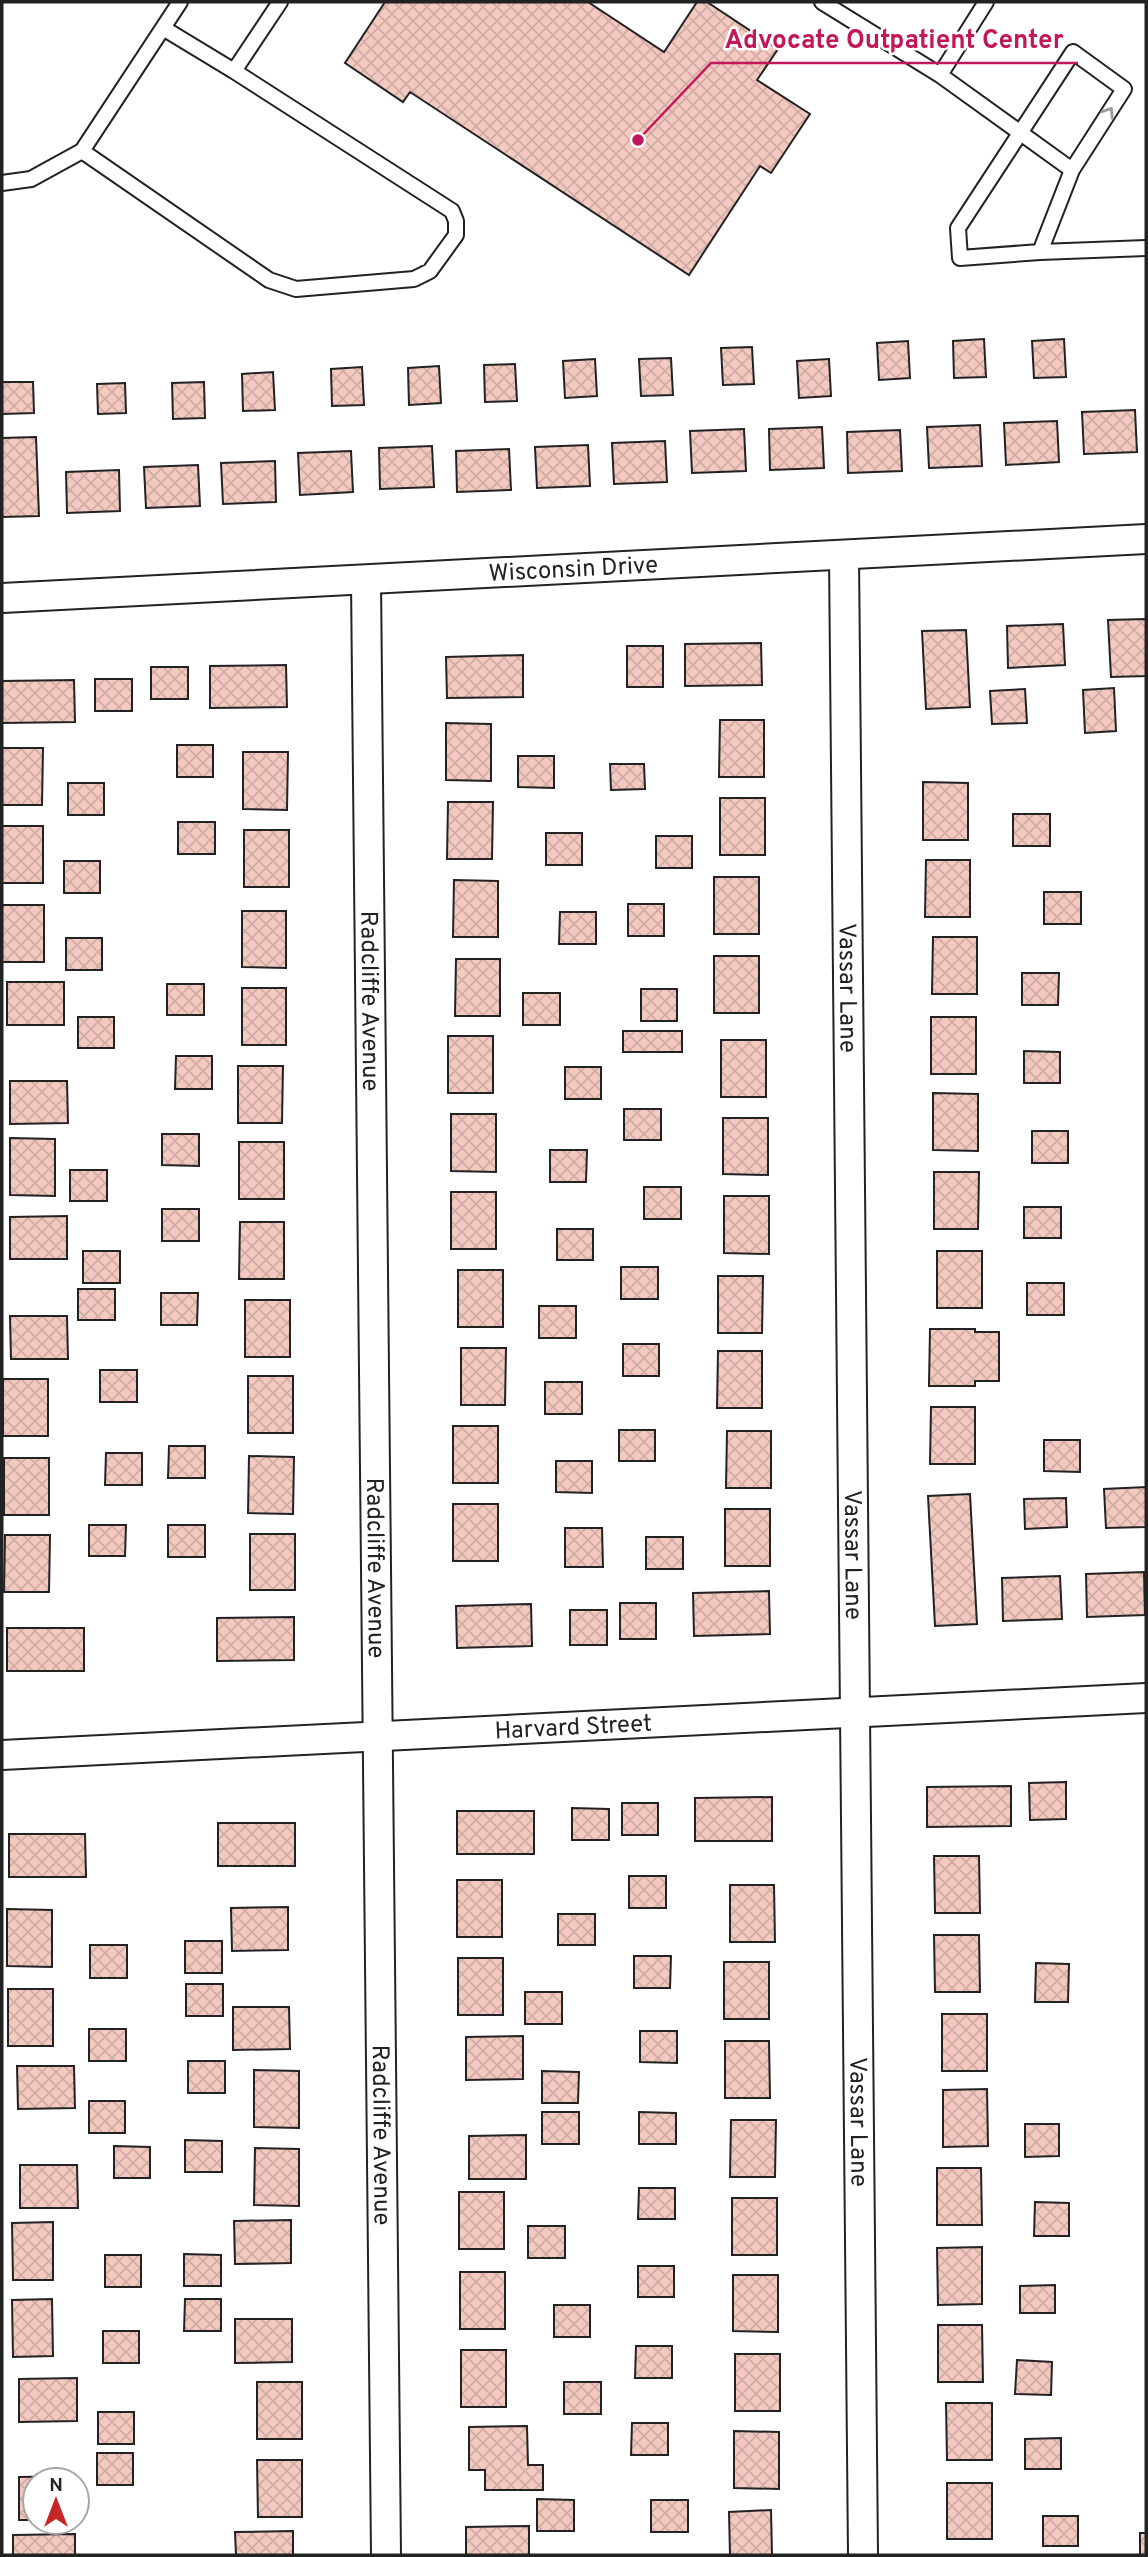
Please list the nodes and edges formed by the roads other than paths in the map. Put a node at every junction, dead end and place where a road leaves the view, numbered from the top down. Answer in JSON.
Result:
{"nodes":[{"id":1,"x":180,"y":2,"type":"edge"},
{"id":2,"x":280,"y":2,"type":"edge"},
{"id":3,"x":822,"y":2,"type":"edge"},
{"id":4,"x":985,"y":2,"type":"edge"},
{"id":5,"x":841,"y":6,"type":"edge"},
{"id":6,"x":163,"y":28,"type":"junction"},
{"id":7,"x":234,"y":71,"type":"junction"},
{"id":8,"x":940,"y":75,"type":"junction"},
{"id":9,"x":1019,"y":131,"type":"junction"},
{"id":10,"x":82,"y":152,"type":"junction"},
{"id":11,"x":1072,"y":170,"type":"junction"},
{"id":12,"x":2,"y":183,"type":"edge"},
{"id":13,"x":1146,"y":248,"type":"edge"},
{"id":14,"x":1040,"y":252,"type":"junction"},
{"id":15,"x":1146,"y":539,"type":"edge"},
{"id":16,"x":844,"y":556,"type":"junction"},
{"id":17,"x":366,"y":581,"type":"junction"},
{"id":18,"x":2,"y":598,"type":"edge"},
{"id":19,"x":1146,"y":1698,"type":"edge"},
{"id":20,"x":855,"y":1714,"type":"junction"},
{"id":21,"x":379,"y":1735,"type":"junction"},
{"id":22,"x":2,"y":1755,"type":"edge"},
{"id":23,"x":386,"y":2555,"type":"edge"},
{"id":24,"x":863,"y":2555,"type":"edge"}],
"edges":[{"from":1,"to":6,"type":"lane"},
{"from":2,"to":7,"type":"lane"},
{"from":3,"to":5,"type":"lane"},
{"from":4,"to":8,"type":"lane"},
{"from":5,"to":8,"type":"lane"},
{"from":6,"to":7,"type":"lane"},
{"from":6,"to":10,"type":"lane"},
{"from":7,"to":10,"type":"lane"},
{"from":8,"to":9,"type":"lane"},
{"from":9,"to":11,"type":"lane"},
{"from":11,"to":9,"type":"lane","one_way":true},
{"from":9,"to":14,"type":"lane"},
{"from":10,"to":12,"type":"lane"},
{"from":11,"to":14,"type":"lane"},
{"from":13,"to":14,"type":"lane"},
{"from":15,"to":16,"type":"street","name":"Wisconsin Drive"},
{"from":16,"to":17,"type":"street","name":"Wisconsin Drive"},
{"from":16,"to":20,"type":"street","name":"Vassar Lane"},
{"from":17,"to":18,"type":"street","name":"Wisconsin Drive"},
{"from":17,"to":21,"type":"street","name":"Radcliffe Avenue"},
{"from":19,"to":20,"type":"street","name":"Harvard Street"},
{"from":20,"to":21,"type":"street","name":"Harvard Street"},
{"from":20,"to":24,"type":"street","name":"Vassar Lane"},
{"from":21,"to":22,"type":"street","name":"Harvard Street"},
{"from":21,"to":23,"type":"street","name":"Radcliffe Avenue"}]}
